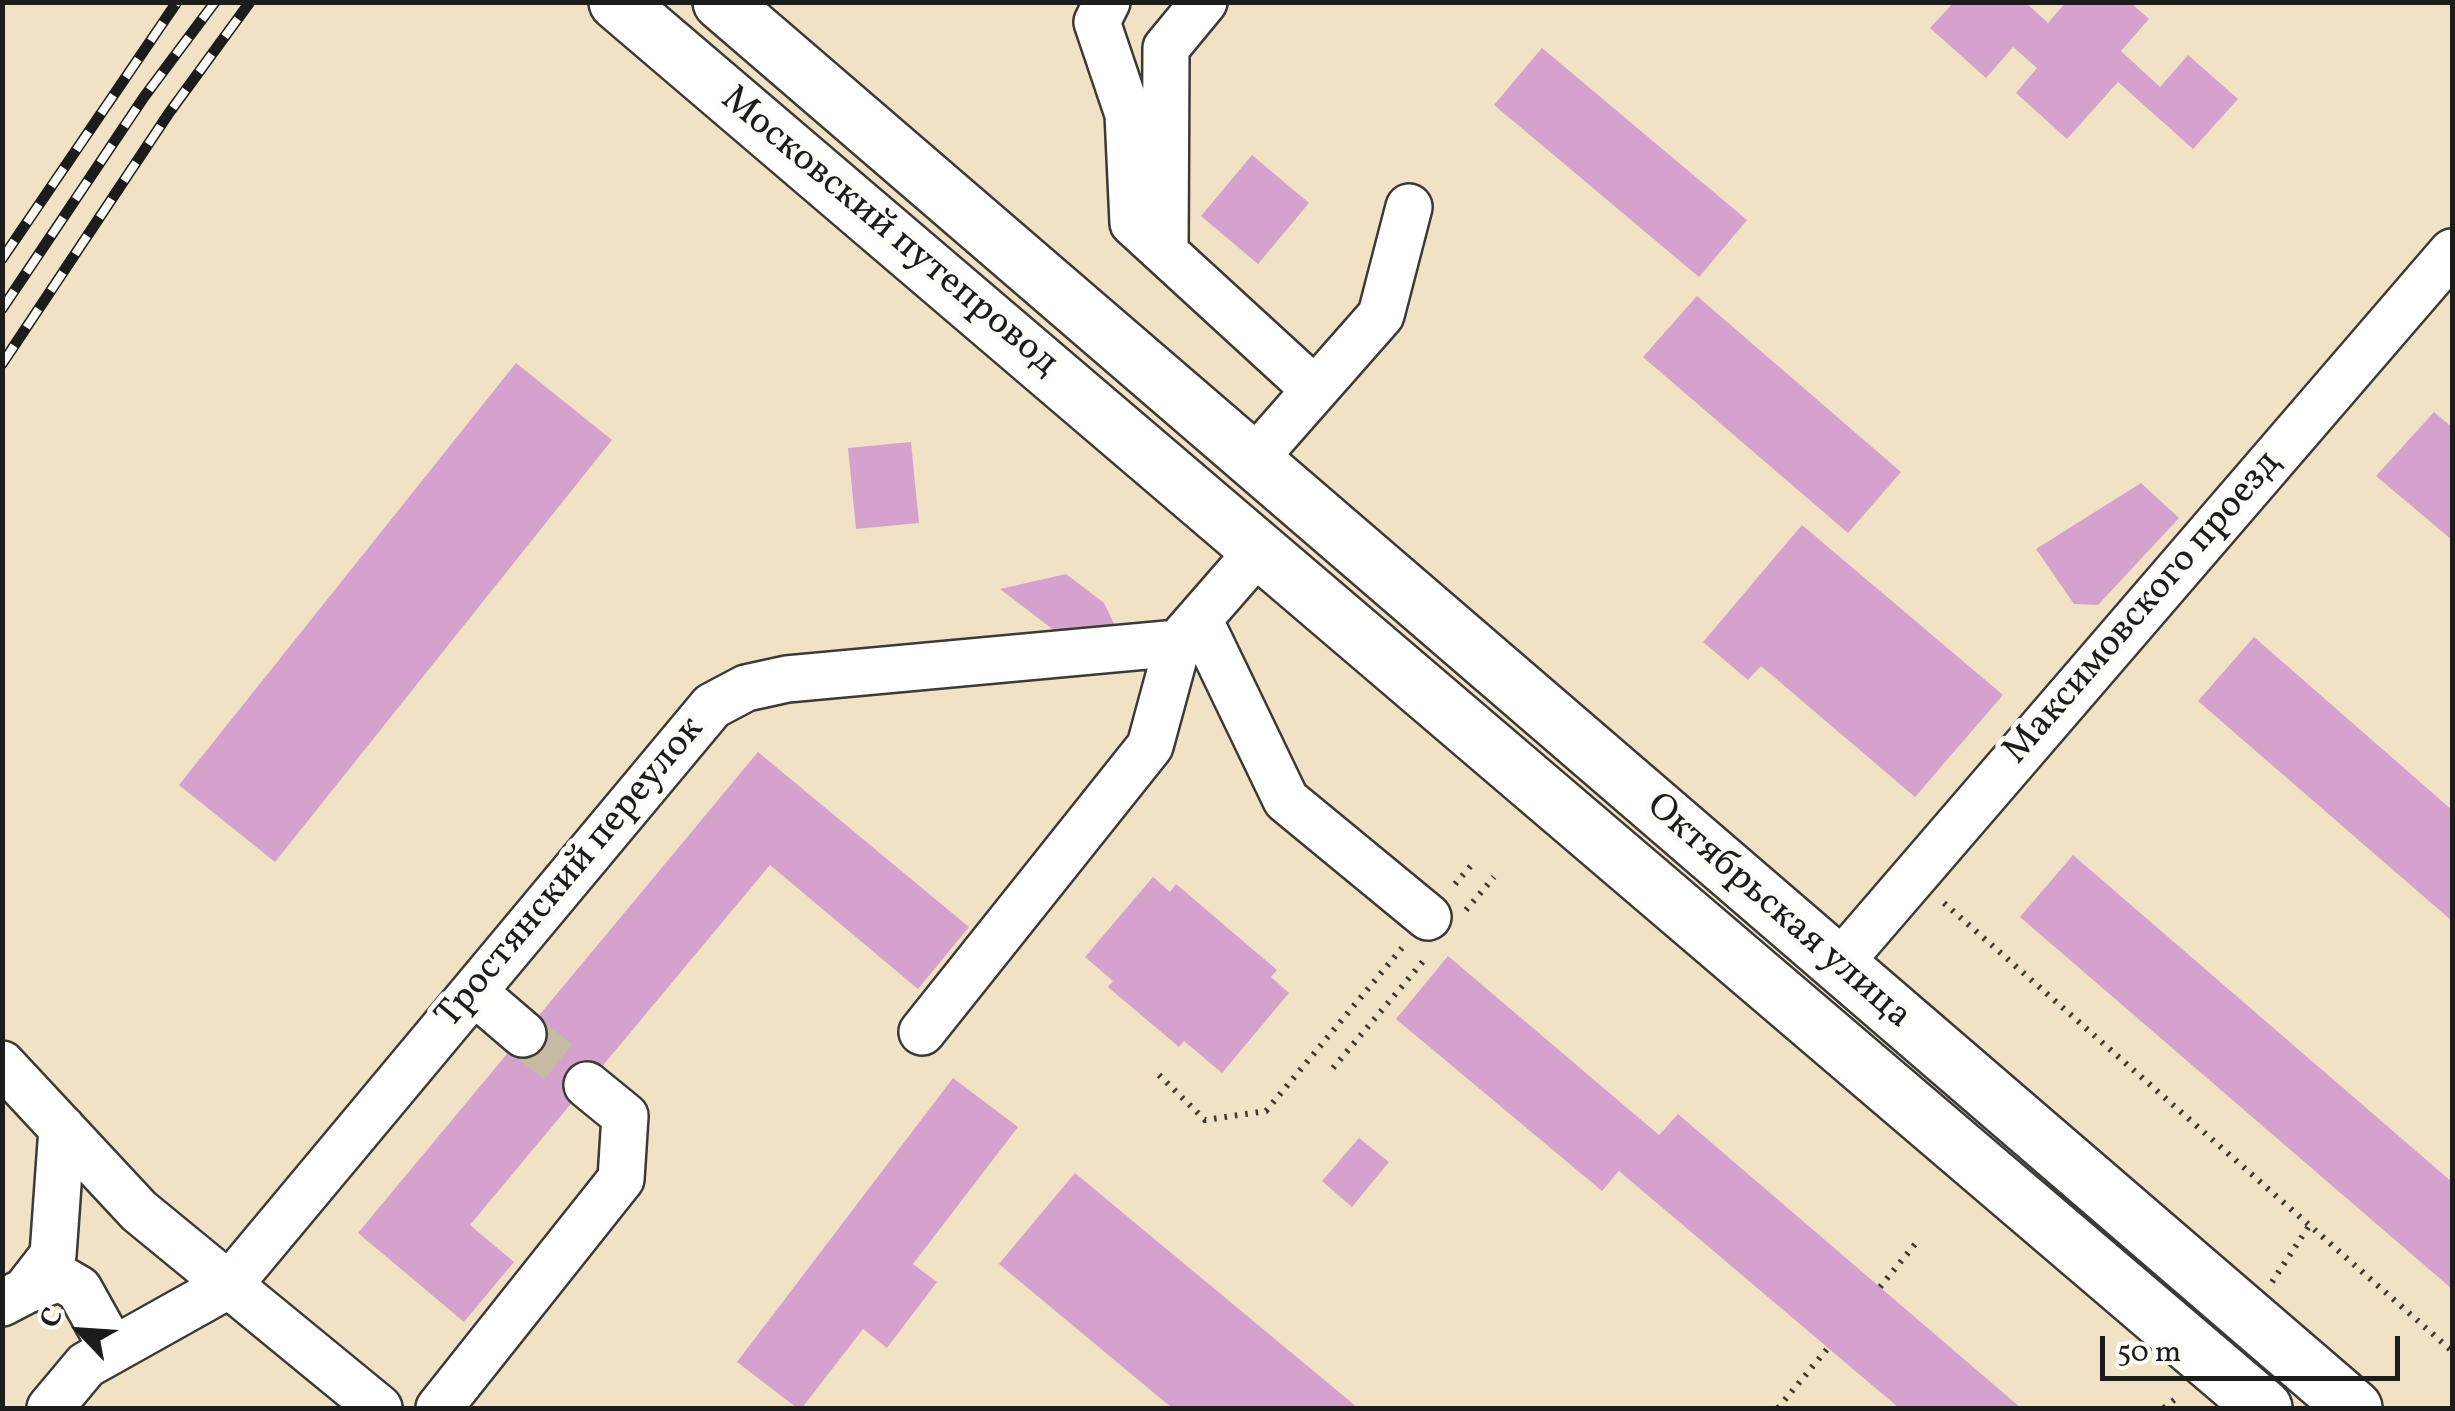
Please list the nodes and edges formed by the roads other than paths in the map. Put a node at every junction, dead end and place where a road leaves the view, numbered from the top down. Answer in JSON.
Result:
{"nodes":[{"id":1,"x":617,"y":2,"type":"edge"},
{"id":2,"x":721,"y":2,"type":"edge"},
{"id":3,"x":1107,"y":2,"type":"edge"},
{"id":4,"x":1204,"y":2,"type":"edge"},
{"id":5,"x":1409,"y":208,"type":"dead end"},
{"id":6,"x":1165,"y":251,"type":"junction"},
{"id":7,"x":2452,"y":252,"type":"edge"},
{"id":8,"x":1315,"y":390,"type":"junction"},
{"id":9,"x":1203,"y":412,"type":"joint"},
{"id":10,"x":1256,"y":457,"type":"junction"},
{"id":11,"x":1158,"y":464,"type":"joint"},
{"id":12,"x":1259,"y":550,"type":"junction"},
{"id":13,"x":1189,"y":631,"type":"junction"},
{"id":14,"x":1439,"y":929,"type":"road end"},
{"id":15,"x":1837,"y":966,"type":"junction"},
{"id":16,"x":474,"y":992,"type":"junction"},
{"id":17,"x":922,"y":1032,"type":"dead end"},
{"id":18,"x":523,"y":1034,"type":"tunnel mouth"},
{"id":19,"x":2,"y":1064,"type":"edge"},
{"id":20,"x":586,"y":1085,"type":"tunnel mouth"},
{"id":21,"x":62,"y":1128,"type":"junction"},
{"id":22,"x":229,"y":1284,"type":"junction"},
{"id":23,"x":14,"y":1297,"type":"edge"},
{"id":24,"x":112,"y":1350,"type":"junction"},
{"id":25,"x":50,"y":1408,"type":"edge"},
{"id":26,"x":379,"y":1408,"type":"edge"},
{"id":27,"x":439,"y":1408,"type":"edge"},
{"id":28,"x":2264,"y":1408,"type":"edge"},
{"id":29,"x":2351,"y":1408,"type":"edge"}],
"edges":[{"from":1,"to":11,"type":"main road","name":"Московский путепровод"},
{"from":2,"to":9,"type":"main road","name":"Московский путепровод"},
{"from":3,"to":6,"type":"street"},
{"from":4,"to":6,"type":"street"},
{"from":5,"to":8,"type":"street"},
{"from":6,"to":8,"type":"street"},
{"from":7,"to":15,"type":"street","name":"Максимовского проезд"},
{"from":8,"to":10,"type":"street"},
{"from":9,"to":10,"type":"main road","name":"Октябрьская улица"},
{"from":10,"to":15,"type":"main road","name":"Октябрьская улица"},
{"from":11,"to":12,"type":"main road","name":"Октябрьская улица"},
{"from":12,"to":13,"type":"street"},
{"from":12,"to":28,"type":"main road","name":"Октябрьская улица"},
{"from":13,"to":14,"type":"street"},
{"from":13,"to":16,"type":"street","name":"Тростянский переулок"},
{"from":13,"to":17,"type":"street"},
{"from":15,"to":29,"type":"main road","name":"Октябрьская улица"},
{"from":16,"to":18,"type":"street"},
{"from":16,"to":22,"type":"street","name":"Тростянский переулок"},
{"from":19,"to":21,"type":"street"},
{"from":20,"to":27,"type":"street"},
{"from":21,"to":22,"type":"street"},
{"from":21,"to":23,"type":"street"},
{"from":22,"to":24,"type":"street","name":"Тростянский переулок"},
{"from":22,"to":26,"type":"street"},
{"from":23,"to":24,"type":"street"},
{"from":24,"to":25,"type":"street","name":"Тростянский переулок"}]}
